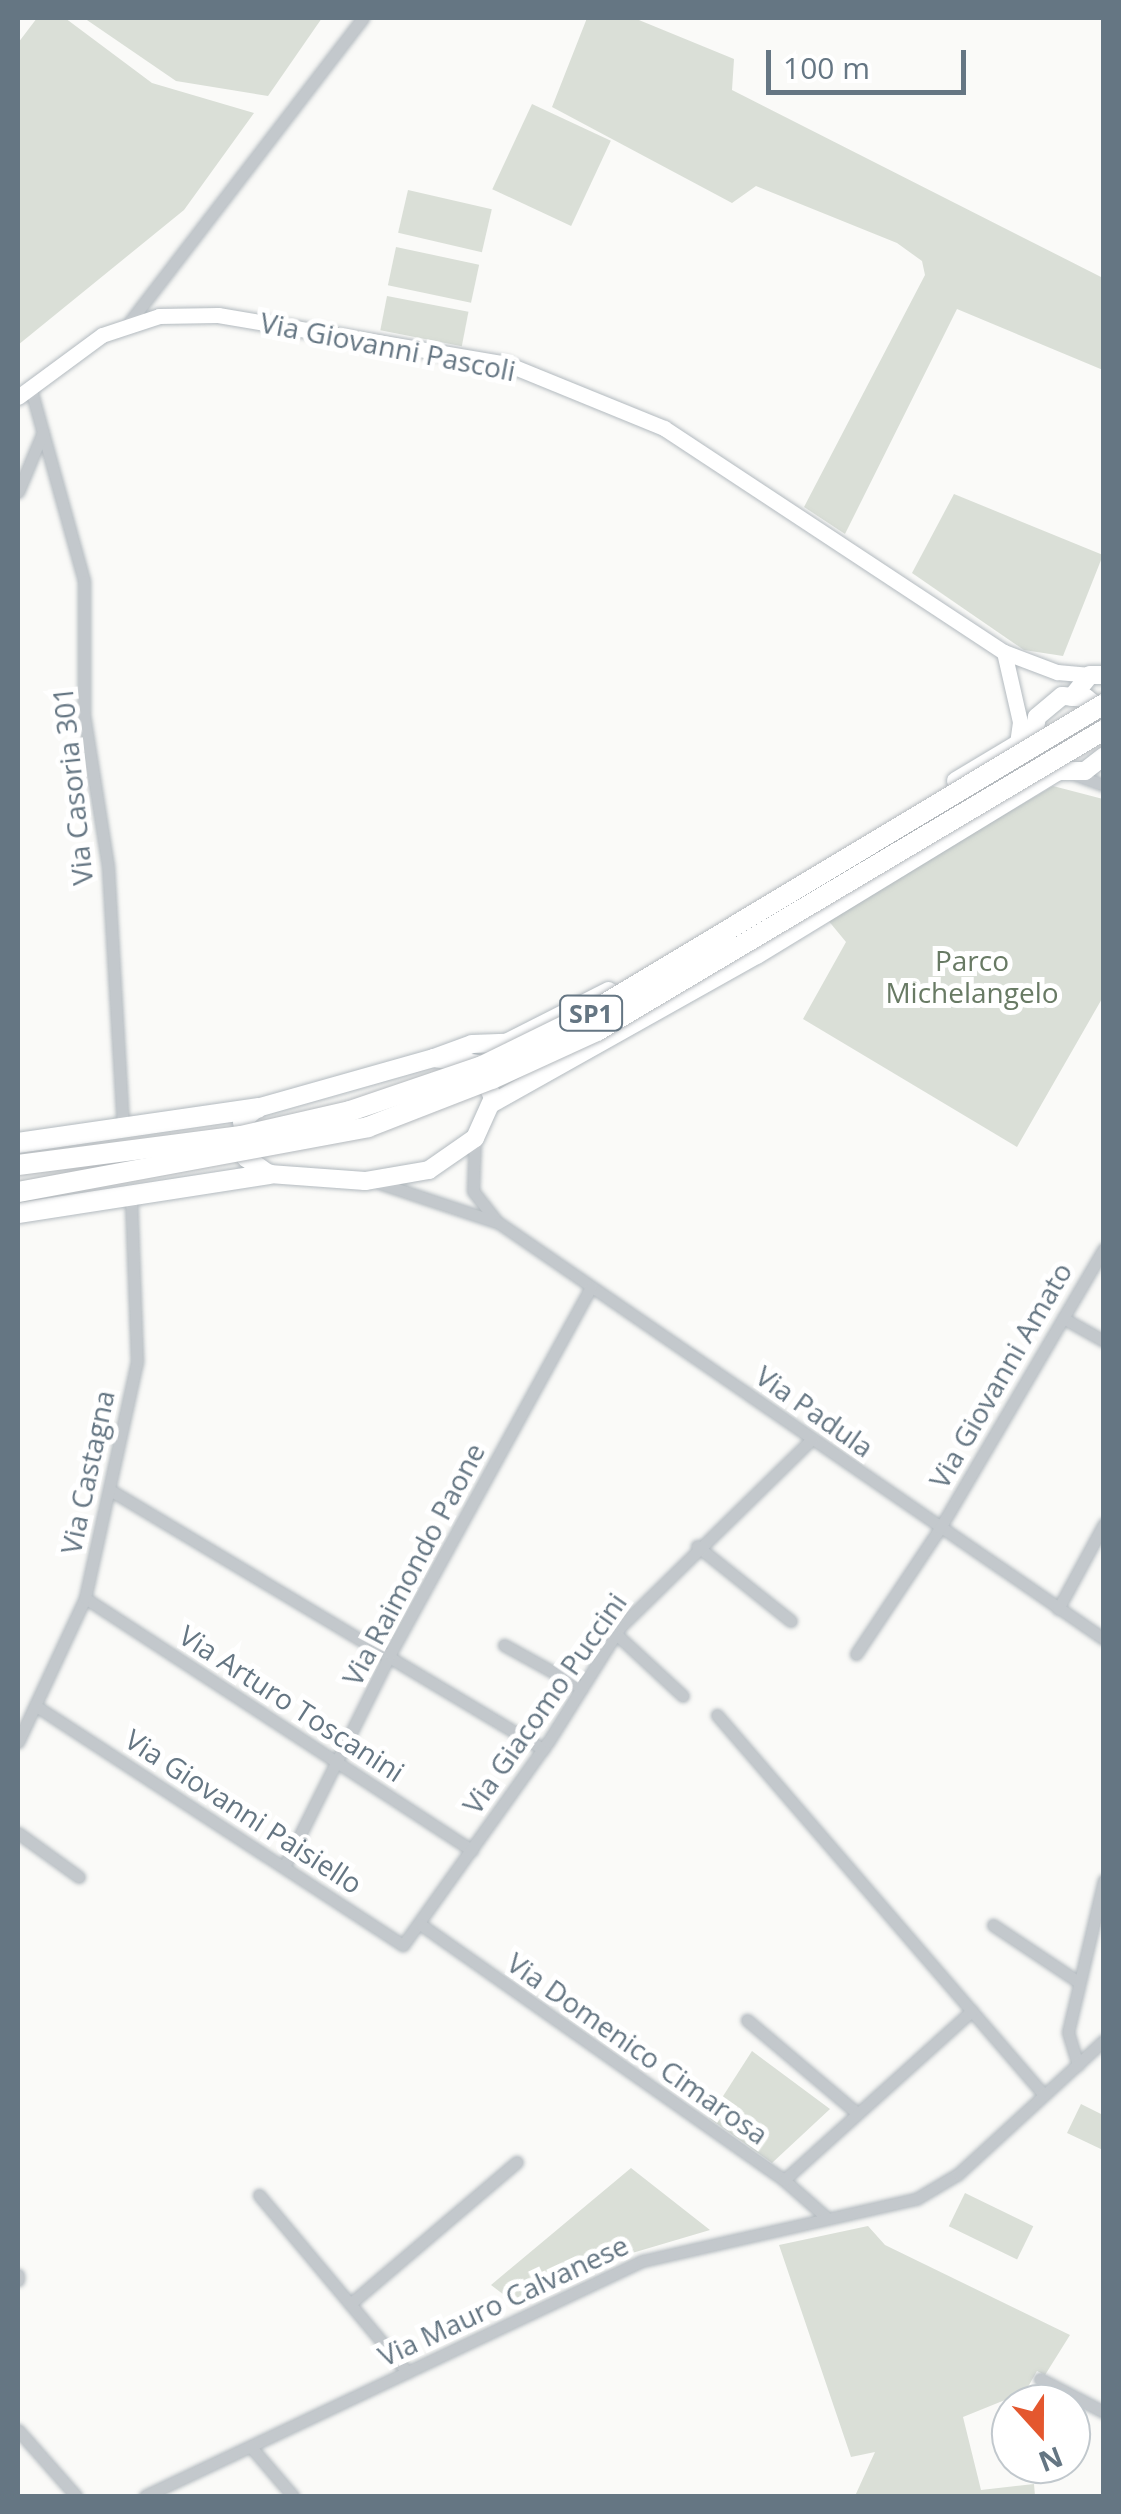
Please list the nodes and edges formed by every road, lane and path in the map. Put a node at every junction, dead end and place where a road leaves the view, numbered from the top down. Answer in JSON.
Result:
{"nodes":[{"id":1,"x":363,"y":18,"type":"edge"},
{"id":2,"x":128,"y":324,"type":"junction"},
{"id":3,"x":24,"y":392,"type":"edge"},
{"id":4,"x":43,"y":432,"type":"junction"},
{"id":5,"x":18,"y":492,"type":"edge"},
{"id":6,"x":1004,"y":652,"type":"junction"},
{"id":7,"x":1058,"y":672,"type":"junction"},
{"id":8,"x":1097,"y":675,"type":"edge"},
{"id":9,"x":1072,"y":697,"type":"junction"},
{"id":10,"x":1017,"y":705,"type":"junction"},
{"id":11,"x":1104,"y":708,"type":"edge"},
{"id":12,"x":1104,"y":730,"type":"edge"},
{"id":13,"x":1028,"y":736,"type":"junction"},
{"id":14,"x":1104,"y":756,"type":"edge"},
{"id":15,"x":1066,"y":772,"type":"junction"},
{"id":16,"x":1104,"y":786,"type":"edge"},
{"id":17,"x":434,"y":1058,"type":"junction"},
{"id":18,"x":492,"y":1104,"type":"junction"},
{"id":19,"x":257,"y":1108,"type":"junction"},
{"id":20,"x":123,"y":1128,"type":"junction"},
{"id":21,"x":474,"y":1138,"type":"junction"},
{"id":22,"x":18,"y":1143,"type":"edge"},
{"id":23,"x":18,"y":1165,"type":"edge"},
{"id":24,"x":269,"y":1174,"type":"junction"},
{"id":25,"x":365,"y":1180,"type":"junction"},
{"id":26,"x":18,"y":1192,"type":"edge"},
{"id":27,"x":131,"y":1197,"type":"junction"},
{"id":28,"x":18,"y":1213,"type":"edge"},
{"id":29,"x":499,"y":1223,"type":"junction"},
{"id":30,"x":1104,"y":1248,"type":"edge"},
{"id":31,"x":591,"y":1287,"type":"junction"},
{"id":32,"x":1062,"y":1318,"type":"junction"},
{"id":33,"x":1104,"y":1341,"type":"edge"},
{"id":34,"x":812,"y":1440,"type":"junction"},
{"id":35,"x":110,"y":1490,"type":"junction"},
{"id":36,"x":1104,"y":1524,"type":"edge"},
{"id":37,"x":940,"y":1528,"type":"junction"},
{"id":38,"x":698,"y":1546,"type":"junction"},
{"id":39,"x":85,"y":1598,"type":"junction"},
{"id":40,"x":1058,"y":1609,"type":"junction"},
{"id":41,"x":791,"y":1621,"type":"dead end"},
{"id":42,"x":616,"y":1634,"type":"junction"},
{"id":43,"x":1104,"y":1639,"type":"edge"},
{"id":44,"x":504,"y":1645,"type":"dead end"},
{"id":45,"x":390,"y":1654,"type":"junction"},
{"id":46,"x":856,"y":1654,"type":"dead end"},
{"id":47,"x":582,"y":1688,"type":"junction"},
{"id":48,"x":683,"y":1696,"type":"dead end"},
{"id":49,"x":36,"y":1706,"type":"junction"},
{"id":50,"x":717,"y":1715,"type":"dead end"},
{"id":51,"x":18,"y":1742,"type":"edge"},
{"id":52,"x":543,"y":1749,"type":"junction"},
{"id":53,"x":338,"y":1764,"type":"junction"},
{"id":54,"x":18,"y":1833,"type":"edge"},
{"id":55,"x":472,"y":1850,"type":"junction"},
{"id":56,"x":284,"y":1867,"type":"junction"},
{"id":57,"x":80,"y":1877,"type":"dead end"},
{"id":58,"x":1104,"y":1880,"type":"edge"},
{"id":59,"x":420,"y":1924,"type":"junction"},
{"id":60,"x":993,"y":1925,"type":"dead end"},
{"id":61,"x":1076,"y":1982,"type":"junction"},
{"id":62,"x":972,"y":2011,"type":"junction"},
{"id":63,"x":748,"y":2020,"type":"dead end"},
{"id":64,"x":1104,"y":2040,"type":"edge"},
{"id":65,"x":1078,"y":2065,"type":"junction"},
{"id":66,"x":1044,"y":2096,"type":"junction"},
{"id":67,"x":858,"y":2113,"type":"junction"},
{"id":68,"x":516,"y":2162,"type":"dead end"},
{"id":69,"x":784,"y":2180,"type":"junction"},
{"id":70,"x":259,"y":2194,"type":"dead end"},
{"id":71,"x":825,"y":2216,"type":"junction"},
{"id":72,"x":350,"y":2304,"type":"junction"},
{"id":73,"x":407,"y":2372,"type":"junction"},
{"id":74,"x":1040,"y":2379,"type":"dead end"},
{"id":75,"x":1104,"y":2412,"type":"edge"},
{"id":76,"x":18,"y":2430,"type":"edge"},
{"id":77,"x":251,"y":2446,"type":"junction"},
{"id":78,"x":76,"y":2496,"type":"edge"},
{"id":79,"x":145,"y":2496,"type":"edge"},
{"id":80,"x":293,"y":2496,"type":"edge"}],
"edges":[{"from":1,"to":2,"type":"street"},
{"from":2,"to":3,"type":"street","name":"Via Giovanni Pascoli"},
{"from":2,"to":6,"type":"street","name":"Via Giovanni Pascoli"},
{"from":3,"to":4,"type":"street","name":"Via Casoria 301"},
{"from":4,"to":5,"type":"street"},
{"from":4,"to":20,"type":"street","name":"Via Casoria 301"},
{"from":6,"to":7,"type":"street","name":"Via Giovanni Pascoli"},
{"from":6,"to":10,"type":"street"},
{"from":7,"to":8,"type":"street","name":"Via Giovanni Pascoli"},
{"from":7,"to":9,"type":"street"},
{"from":8,"to":9,"type":"main road"},
{"from":9,"to":11,"type":"main road"},
{"from":9,"to":13,"type":"main road"},
{"from":10,"to":13,"type":"street"},
{"from":10,"to":13,"type":"street"},
{"from":11,"to":23,"type":"highway","number":"SP1","bridge":true},
{"from":12,"to":26,"type":"highway","number":"SP1","bridge":true},
{"from":13,"to":15,"type":"main road"},
{"from":13,"to":17,"type":"main road"},
{"from":14,"to":15,"type":"main road"},
{"from":15,"to":16,"type":"street"},
{"from":15,"to":18,"type":"main road"},
{"from":17,"to":18,"type":"main road"},
{"from":17,"to":19,"type":"main road"},
{"from":18,"to":21,"type":"main road"},
{"from":19,"to":20,"type":"highway"},
{"from":19,"to":24,"type":"main road"},
{"from":20,"to":22,"type":"highway"},
{"from":21,"to":25,"type":"main road"},
{"from":21,"to":29,"type":"street","name":"Via Padula"},
{"from":24,"to":25,"type":"main road"},
{"from":24,"to":27,"type":"highway"},
{"from":25,"to":29,"type":"street","name":"Via Padula"},
{"from":27,"to":28,"type":"highway"},
{"from":27,"to":35,"type":"street","name":"Via Castagna"},
{"from":29,"to":31,"type":"street","name":"Via Padula"},
{"from":30,"to":32,"type":"street","name":"Via Giovanni Amato"},
{"from":31,"to":34,"type":"street","name":"Via Padula"},
{"from":31,"to":45,"type":"street","name":"Via Raimondo Paone"},
{"from":32,"to":33,"type":"street"},
{"from":32,"to":37,"type":"street","name":"Via Giovanni Amato"},
{"from":34,"to":37,"type":"street","name":"Via Padula"},
{"from":34,"to":38,"type":"street","name":"Via Giacomo Puccini"},
{"from":35,"to":39,"type":"street","name":"Via Castagna"},
{"from":35,"to":45,"type":"street"},
{"from":36,"to":40,"type":"street"},
{"from":37,"to":40,"type":"street","name":"Via Padula"},
{"from":37,"to":46,"type":"street","name":"Via Giovanni Amato"},
{"from":38,"to":41,"type":"street"},
{"from":38,"to":42,"type":"street","name":"Via Giacomo Puccini"},
{"from":39,"to":49,"type":"street","name":"Via Castagna"},
{"from":39,"to":53,"type":"street","name":"Via Arturo Toscanini"},
{"from":40,"to":43,"type":"street","name":"Via Padula"},
{"from":42,"to":47,"type":"street","name":"Via Giacomo Puccini"},
{"from":42,"to":48,"type":"street"},
{"from":44,"to":47,"type":"street"},
{"from":45,"to":52,"type":"street"},
{"from":45,"to":53,"type":"street","name":"Via Raimondo Paone"},
{"from":47,"to":52,"type":"street","name":"Via Giacomo Puccini"},
{"from":49,"to":51,"type":"street","name":"Via Castagna"},
{"from":49,"to":56,"type":"street","name":"Via Giovanni Paisiello"},
{"from":50,"to":62,"type":"street"},
{"from":52,"to":55,"type":"street","name":"Via Giacomo Puccini"},
{"from":53,"to":55,"type":"street","name":"Via Arturo Toscanini"},
{"from":53,"to":56,"type":"street","name":"Via Raimondo Paone"},
{"from":54,"to":57,"type":"street"},
{"from":55,"to":59,"type":"street","name":"Via Giacomo Puccini"},
{"from":56,"to":59,"type":"street","name":"Via Giovanni Paisiello"},
{"from":58,"to":61,"type":"street"},
{"from":59,"to":69,"type":"street","name":"Via Domenico Cimarosa"},
{"from":60,"to":61,"type":"street"},
{"from":61,"to":65,"type":"street"},
{"from":62,"to":66,"type":"street"},
{"from":62,"to":67,"type":"street"},
{"from":63,"to":67,"type":"street"},
{"from":64,"to":65,"type":"street","name":"Via Mauro Calvanese"},
{"from":65,"to":66,"type":"street","name":"Via Mauro Calvanese"},
{"from":66,"to":71,"type":"street","name":"Via Mauro Calvanese"},
{"from":67,"to":69,"type":"street"},
{"from":68,"to":72,"type":"street"},
{"from":69,"to":71,"type":"street","name":"Via Domenico Cimarosa"},
{"from":70,"to":72,"type":"street"},
{"from":71,"to":73,"type":"street","name":"Via Mauro Calvanese"},
{"from":72,"to":73,"type":"street"},
{"from":73,"to":77,"type":"street","name":"Via Mauro Calvanese"},
{"from":74,"to":75,"type":"street"},
{"from":76,"to":78,"type":"street"},
{"from":77,"to":79,"type":"street","name":"Via Mauro Calvanese"},
{"from":77,"to":80,"type":"street"}]}
